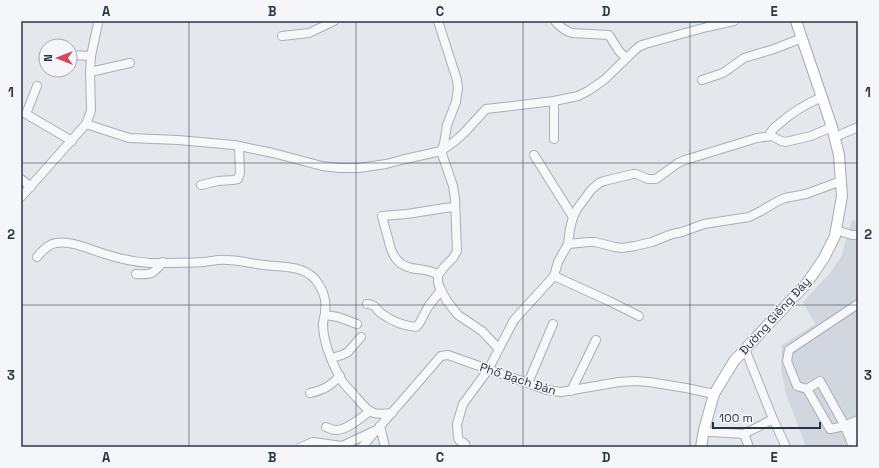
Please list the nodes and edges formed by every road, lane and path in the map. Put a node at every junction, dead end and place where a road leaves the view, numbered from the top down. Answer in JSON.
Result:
{"nodes":[{"id":1,"x":334,"y":21,"type":"edge"},
{"id":2,"x":438,"y":21,"type":"edge"},
{"id":3,"x":555,"y":21,"type":"edge"},
{"id":4,"x":731,"y":21,"type":"edge"},
{"id":5,"x":796,"y":21,"type":"edge"},
{"id":6,"x":98,"y":23,"type":"dead end"},
{"id":7,"x":282,"y":36,"type":"dead end"},
{"id":8,"x":802,"y":38,"type":"junction"},
{"id":9,"x":78,"y":55,"type":"edge"},
{"id":10,"x":91,"y":56,"type":"junction"},
{"id":11,"x":626,"y":58,"type":"junction"},
{"id":12,"x":130,"y":63,"type":"dead end"},
{"id":13,"x":90,"y":72,"type":"junction"},
{"id":14,"x":702,"y":80,"type":"dead end"},
{"id":15,"x":37,"y":86,"type":"dead end"},
{"id":16,"x":822,"y":97,"type":"junction"},
{"id":17,"x":554,"y":101,"type":"junction"},
{"id":18,"x":86,"y":124,"type":"junction"},
{"id":19,"x":832,"y":127,"type":"junction"},
{"id":20,"x":858,"y":127,"type":"edge"},
{"id":21,"x":769,"y":136,"type":"junction"},
{"id":22,"x":835,"y":137,"type":"junction"},
{"id":23,"x":554,"y":139,"type":"dead end"},
{"id":24,"x":72,"y":141,"type":"junction"},
{"id":25,"x":239,"y":146,"type":"junction"},
{"id":26,"x":441,"y":151,"type":"junction"},
{"id":27,"x":534,"y":155,"type":"dead end"},
{"id":28,"x":21,"y":179,"type":"edge"},
{"id":29,"x":841,"y":181,"type":"junction"},
{"id":30,"x":201,"y":185,"type":"dead end"},
{"id":31,"x":31,"y":187,"type":"junction"},
{"id":32,"x":21,"y":197,"type":"edge"},
{"id":33,"x":455,"y":207,"type":"junction"},
{"id":34,"x":573,"y":217,"type":"junction"},
{"id":35,"x":836,"y":230,"type":"junction"},
{"id":36,"x":858,"y":235,"type":"edge"},
{"id":37,"x":568,"y":244,"type":"junction"},
{"id":38,"x":37,"y":258,"type":"dead end"},
{"id":39,"x":163,"y":262,"type":"junction"},
{"id":40,"x":136,"y":274,"type":"dead end"},
{"id":41,"x":438,"y":275,"type":"junction"},
{"id":42,"x":554,"y":276,"type":"junction"},
{"id":43,"x":441,"y":290,"type":"junction"},
{"id":44,"x":367,"y":304,"type":"dead end"},
{"id":45,"x":858,"y":304,"type":"edge"},
{"id":46,"x":325,"y":314,"type":"junction"},
{"id":47,"x":639,"y":316,"type":"dead end"},
{"id":48,"x":357,"y":324,"type":"dead end"},
{"id":49,"x":553,"y":324,"type":"dead end"},
{"id":50,"x":361,"y":337,"type":"dead end"},
{"id":51,"x":596,"y":340,"type":"dead end"},
{"id":52,"x":498,"y":348,"type":"junction"},
{"id":53,"x":745,"y":349,"type":"junction"},
{"id":54,"x":331,"y":358,"type":"junction"},
{"id":55,"x":488,"y":370,"type":"junction"},
{"id":56,"x":340,"y":376,"type":"junction"},
{"id":57,"x":528,"y":383,"type":"junction"},
{"id":58,"x":807,"y":389,"type":"junction"},
{"id":59,"x":571,"y":391,"type":"junction"},
{"id":60,"x":310,"y":393,"type":"dead end"},
{"id":61,"x":714,"y":394,"type":"junction"},
{"id":62,"x":370,"y":411,"type":"junction"},
{"id":63,"x":392,"y":412,"type":"junction"},
{"id":64,"x":774,"y":419,"type":"junction"},
{"id":65,"x":851,"y":423,"type":"edge"},
{"id":66,"x":326,"y":427,"type":"dead end"},
{"id":67,"x":378,"y":428,"type":"junction"},
{"id":68,"x":704,"y":430,"type":"junction"},
{"id":69,"x":744,"y":434,"type":"junction"},
{"id":70,"x":858,"y":439,"type":"edge"},
{"id":71,"x":301,"y":447,"type":"edge"},
{"id":72,"x":362,"y":447,"type":"edge"},
{"id":73,"x":385,"y":447,"type":"edge"},
{"id":74,"x":466,"y":447,"type":"edge"},
{"id":75,"x":701,"y":447,"type":"edge"},
{"id":76,"x":749,"y":447,"type":"edge"},
{"id":77,"x":786,"y":447,"type":"edge"},
{"id":78,"x":854,"y":447,"type":"edge"}],
"edges":[{"from":1,"to":7,"type":"street"},
{"from":2,"to":26,"type":"street"},
{"from":3,"to":11,"type":"street"},
{"from":4,"to":11,"type":"street"},
{"from":5,"to":8,"type":"main road","name":"Đường Giếng Đáy"},
{"from":6,"to":10,"type":"street"},
{"from":8,"to":14,"type":"street"},
{"from":8,"to":16,"type":"main road","name":"Đường Giếng Đáy"},
{"from":9,"to":10,"type":"street"},
{"from":10,"to":13,"type":"street"},
{"from":11,"to":17,"type":"street"},
{"from":12,"to":13,"type":"street"},
{"from":13,"to":18,"type":"street"},
{"from":15,"to":24,"type":"street"},
{"from":16,"to":19,"type":"main road","name":"Đường Giếng Đáy"},
{"from":16,"to":21,"type":"street"},
{"from":17,"to":23,"type":"street"},
{"from":17,"to":26,"type":"street"},
{"from":18,"to":24,"type":"street"},
{"from":18,"to":25,"type":"street"},
{"from":19,"to":21,"type":"street"},
{"from":19,"to":22,"type":"main road","name":"Đường Giếng Đáy"},
{"from":20,"to":22,"type":"street"},
{"from":21,"to":34,"type":"street"},
{"from":22,"to":29,"type":"main road","name":"Đường Giếng Đáy"},
{"from":24,"to":31,"type":"street"},
{"from":25,"to":26,"type":"street"},
{"from":25,"to":30,"type":"street"},
{"from":26,"to":33,"type":"street"},
{"from":27,"to":34,"type":"street"},
{"from":28,"to":31,"type":"street"},
{"from":29,"to":35,"type":"main road","name":"Đường Giếng Đáy"},
{"from":29,"to":37,"type":"street"},
{"from":31,"to":32,"type":"street"},
{"from":33,"to":41,"type":"street"},
{"from":33,"to":41,"type":"street"},
{"from":34,"to":37,"type":"street"},
{"from":35,"to":36,"type":"street"},
{"from":35,"to":53,"type":"main road","name":"Đường Giếng Đáy"},
{"from":37,"to":42,"type":"street"},
{"from":38,"to":39,"type":"street"},
{"from":39,"to":40,"type":"street"},
{"from":39,"to":46,"type":"street"},
{"from":41,"to":43,"type":"street"},
{"from":42,"to":47,"type":"street"},
{"from":42,"to":52,"type":"street"},
{"from":43,"to":44,"type":"street"},
{"from":43,"to":52,"type":"street"},
{"from":45,"to":58,"type":"street"},
{"from":46,"to":48,"type":"street"},
{"from":46,"to":54,"type":"street"},
{"from":49,"to":57,"type":"street"},
{"from":50,"to":54,"type":"street"},
{"from":51,"to":59,"type":"street"},
{"from":52,"to":55,"type":"street"},
{"from":53,"to":61,"type":"main road","name":"Đường Giếng Đáy"},
{"from":53,"to":64,"type":"street"},
{"from":54,"to":56,"type":"street"},
{"from":55,"to":57,"type":"street","name":"Phố Bạch Đàn"},
{"from":55,"to":63,"type":"street","name":"Phố Bạch Đàn"},
{"from":55,"to":74,"type":"street"},
{"from":56,"to":60,"type":"street"},
{"from":56,"to":62,"type":"street"},
{"from":57,"to":59,"type":"street","name":"Phố Bạch Đàn"},
{"from":58,"to":65,"type":"street"},
{"from":58,"to":65,"type":"street"},
{"from":59,"to":61,"type":"street","name":"Phố Bạch Đàn"},
{"from":61,"to":68,"type":"main road","name":"Đường Giếng Đáy"},
{"from":62,"to":63,"type":"street"},
{"from":62,"to":66,"type":"street"},
{"from":63,"to":67,"type":"street","name":"Phố Bạch Đàn"},
{"from":64,"to":69,"type":"street"},
{"from":64,"to":77,"type":"street"},
{"from":65,"to":70,"type":"street"},
{"from":65,"to":78,"type":"street"},
{"from":67,"to":71,"type":"street"},
{"from":67,"to":72,"type":"street","name":"Phố Bạch Đàn"},
{"from":67,"to":73,"type":"street"},
{"from":68,"to":69,"type":"street"},
{"from":68,"to":75,"type":"main road","name":"Đường Giếng Đáy"},
{"from":69,"to":76,"type":"street"}]}
